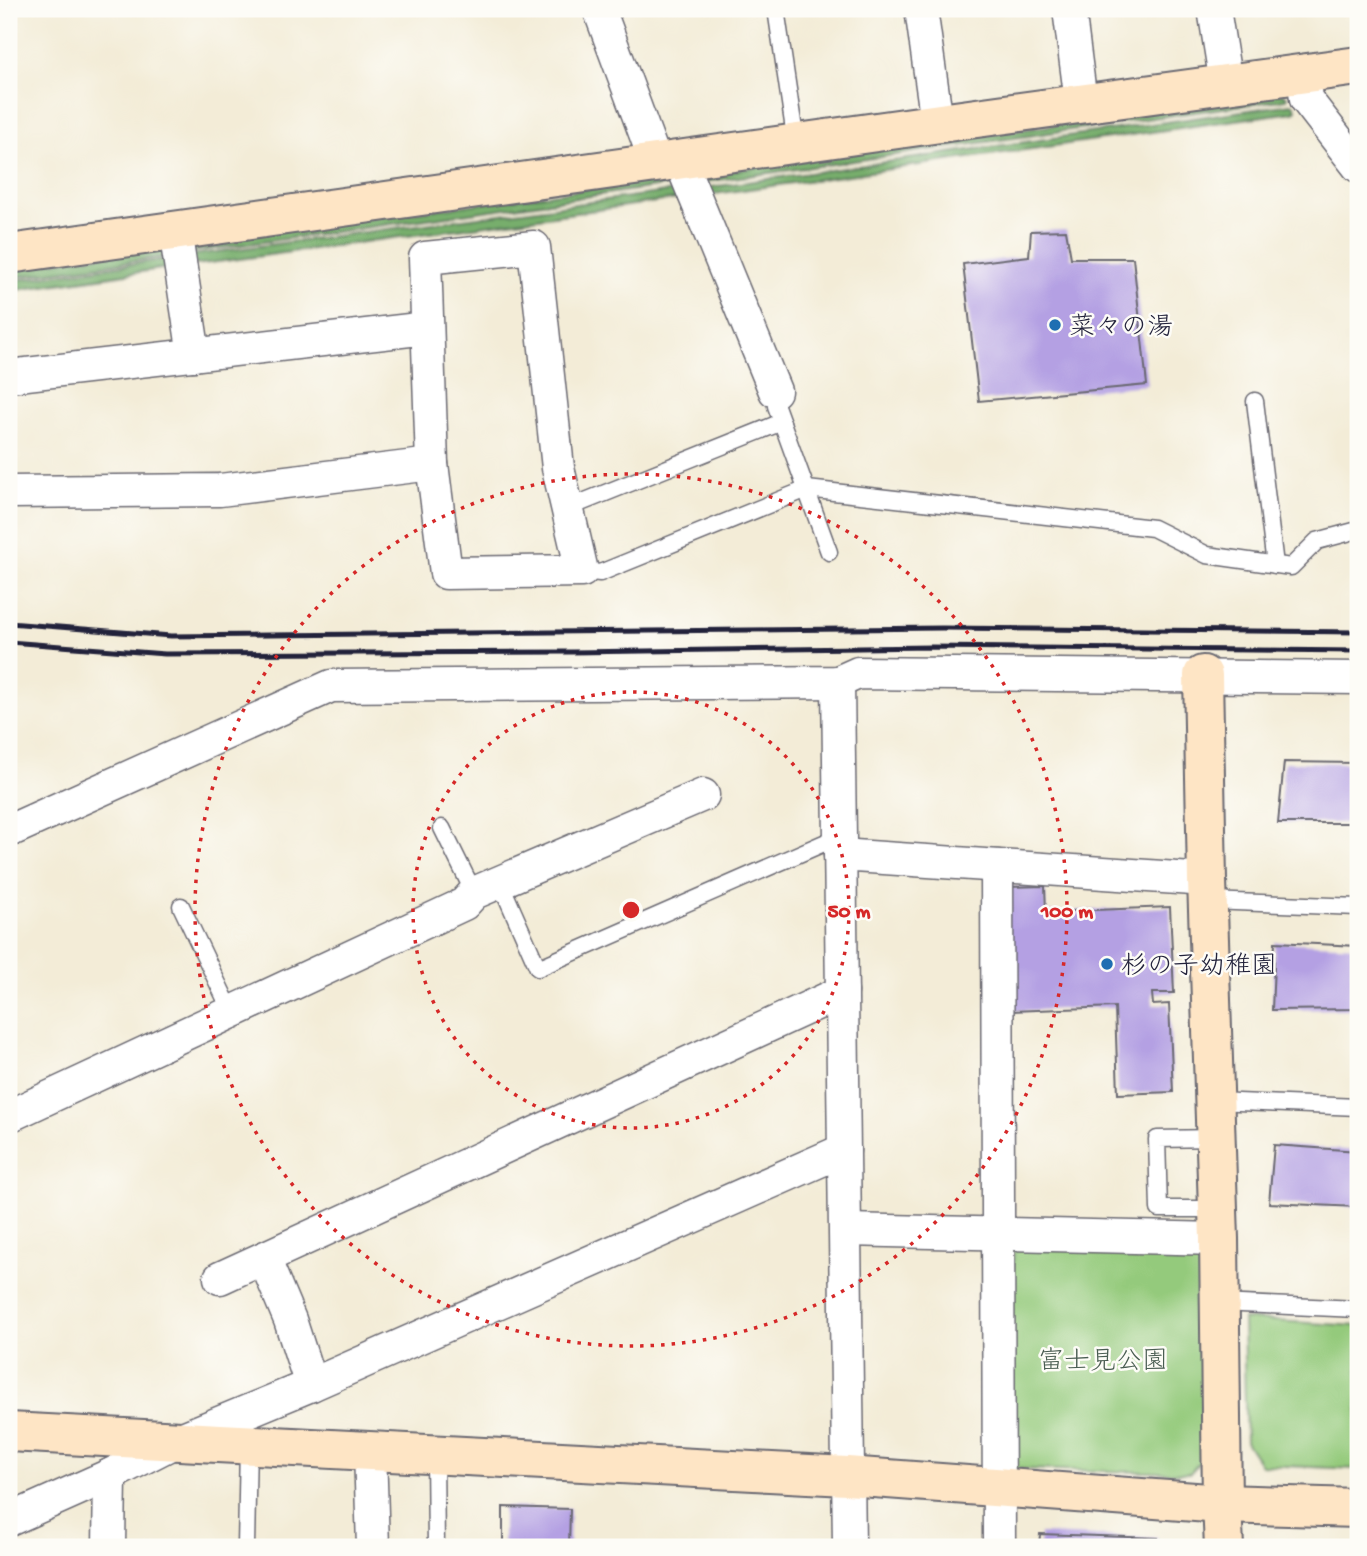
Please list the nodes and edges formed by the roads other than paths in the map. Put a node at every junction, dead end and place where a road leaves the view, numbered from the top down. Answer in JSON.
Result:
{"nodes":[{"id":1,"x":599,"y":9,"type":"edge"},
{"id":2,"x":776,"y":9,"type":"edge"},
{"id":3,"x":921,"y":9,"type":"edge"},
{"id":4,"x":1069,"y":9,"type":"edge"},
{"id":5,"x":1214,"y":9,"type":"edge"},
{"id":6,"x":1358,"y":65,"type":"edge"},
{"id":7,"x":1303,"y":73,"type":"junction"},
{"id":8,"x":1226,"y":84,"type":"junction"},
{"id":9,"x":1081,"y":102,"type":"junction"},
{"id":10,"x":937,"y":122,"type":"junction"},
{"id":11,"x":796,"y":142,"type":"junction"},
{"id":12,"x":668,"y":162,"type":"junction"},
{"id":13,"x":1358,"y":166,"type":"edge"},
{"id":14,"x":175,"y":230,"type":"junction"},
{"id":15,"x":9,"y":254,"type":"edge"},
{"id":16,"x":427,"y":328,"type":"junction"},
{"id":17,"x":194,"y":355,"type":"junction"},
{"id":18,"x":9,"y":376,"type":"edge"},
{"id":19,"x":775,"y":391,"type":"joint"},
{"id":20,"x":1255,"y":401,"type":"dead end"},
{"id":21,"x":782,"y":422,"type":"junction"},
{"id":22,"x":432,"y":464,"type":"junction"},
{"id":23,"x":807,"y":489,"type":"junction"},
{"id":24,"x":9,"y":492,"type":"edge"},
{"id":25,"x":568,"y":508,"type":"junction"},
{"id":26,"x":1358,"y":530,"type":"edge"},
{"id":27,"x":829,"y":552,"type":"dead end"},
{"id":28,"x":1275,"y":565,"type":"junction"},
{"id":29,"x":582,"y":571,"type":"junction"},
{"id":30,"x":1203,"y":675,"type":"junction"},
{"id":31,"x":1358,"y":678,"type":"edge"},
{"id":32,"x":838,"y":682,"type":"junction"},
{"id":33,"x":703,"y":795,"type":"dead end"},
{"id":34,"x":442,"y":828,"type":"dead end"},
{"id":35,"x":9,"y":831,"type":"edge"},
{"id":36,"x":840,"y":845,"type":"junction"},
{"id":37,"x":997,"y":866,"type":"junction"},
{"id":38,"x":487,"y":887,"type":"junction"},
{"id":39,"x":1208,"y":891,"type":"junction"},
{"id":40,"x":181,"y":906,"type":"dead end"},
{"id":41,"x":1358,"y":907,"type":"edge"},
{"id":42,"x":842,"y":992,"type":"junction"},
{"id":43,"x":231,"y":1011,"type":"junction"},
{"id":44,"x":1358,"y":1107,"type":"edge"},
{"id":45,"x":9,"y":1116,"type":"edge"},
{"id":46,"x":1215,"y":1119,"type":"junction"},
{"id":47,"x":844,"y":1150,"type":"junction"},
{"id":48,"x":1218,"y":1224,"type":"junction"},
{"id":49,"x":845,"y":1230,"type":"junction"},
{"id":50,"x":998,"y":1234,"type":"junction"},
{"id":51,"x":264,"y":1258,"type":"junction"},
{"id":52,"x":220,"y":1278,"type":"dead end"},
{"id":53,"x":1219,"y":1303,"type":"junction"},
{"id":54,"x":1358,"y":1309,"type":"edge"},
{"id":55,"x":311,"y":1385,"type":"junction"},
{"id":56,"x":9,"y":1432,"type":"edge"},
{"id":57,"x":178,"y":1440,"type":"junction"},
{"id":58,"x":248,"y":1444,"type":"junction"},
{"id":59,"x":370,"y":1450,"type":"junction"},
{"id":60,"x":435,"y":1454,"type":"junction"},
{"id":61,"x":110,"y":1475,"type":"junction"},
{"id":62,"x":847,"y":1476,"type":"junction"},
{"id":63,"x":999,"y":1487,"type":"junction"},
{"id":64,"x":1222,"y":1504,"type":"junction"},
{"id":65,"x":1358,"y":1508,"type":"edge"},
{"id":66,"x":9,"y":1520,"type":"edge"},
{"id":67,"x":109,"y":1547,"type":"edge"},
{"id":68,"x":246,"y":1547,"type":"edge"},
{"id":69,"x":373,"y":1547,"type":"edge"},
{"id":70,"x":436,"y":1547,"type":"edge"},
{"id":71,"x":849,"y":1547,"type":"edge"},
{"id":72,"x":999,"y":1547,"type":"edge"},
{"id":73,"x":1224,"y":1547,"type":"edge"}],
"edges":[{"from":1,"to":12,"type":"street"},
{"from":2,"to":11,"type":"lane"},
{"from":3,"to":10,"type":"street"},
{"from":4,"to":9,"type":"street"},
{"from":5,"to":8,"type":"street"},
{"from":6,"to":7,"type":"street"},
{"from":7,"to":8,"type":"street"},
{"from":7,"to":13,"type":"street"},
{"from":8,"to":9,"type":"street"},
{"from":9,"to":10,"type":"street"},
{"from":10,"to":11,"type":"street"},
{"from":11,"to":12,"type":"street"},
{"from":12,"to":14,"type":"street"},
{"from":12,"to":19,"type":"street"},
{"from":14,"to":15,"type":"street"},
{"from":14,"to":17,"type":"street"},
{"from":16,"to":17,"type":"street"},
{"from":16,"to":22,"type":"street"},
{"from":16,"to":25,"type":"street"},
{"from":17,"to":18,"type":"street"},
{"from":19,"to":21,"type":"lane"},
{"from":20,"to":28,"type":"lane"},
{"from":21,"to":23,"type":"lane"},
{"from":21,"to":25,"type":"lane"},
{"from":22,"to":24,"type":"street"},
{"from":22,"to":29,"type":"street"},
{"from":23,"to":27,"type":"lane"},
{"from":23,"to":28,"type":"lane"},
{"from":23,"to":29,"type":"lane"},
{"from":25,"to":29,"type":"street"},
{"from":26,"to":28,"type":"lane"},
{"from":30,"to":31,"type":"street"},
{"from":30,"to":32,"type":"street"},
{"from":30,"to":39,"type":"street"},
{"from":32,"to":35,"type":"street"},
{"from":32,"to":36,"type":"street"},
{"from":33,"to":38,"type":"street"},
{"from":34,"to":38,"type":"lane"},
{"from":36,"to":37,"type":"street"},
{"from":36,"to":38,"type":"lane"},
{"from":36,"to":42,"type":"street"},
{"from":37,"to":39,"type":"street"},
{"from":37,"to":50,"type":"street"},
{"from":38,"to":43,"type":"street"},
{"from":39,"to":41,"type":"lane"},
{"from":39,"to":46,"type":"street"},
{"from":40,"to":43,"type":"lane"},
{"from":42,"to":47,"type":"street"},
{"from":42,"to":51,"type":"street"},
{"from":43,"to":45,"type":"street"},
{"from":44,"to":46,"type":"lane"},
{"from":46,"to":48,"type":"street"},
{"from":46,"to":48,"type":"lane"},
{"from":47,"to":49,"type":"street"},
{"from":47,"to":55,"type":"street"},
{"from":48,"to":50,"type":"street"},
{"from":48,"to":53,"type":"street"},
{"from":49,"to":50,"type":"street"},
{"from":49,"to":62,"type":"street"},
{"from":50,"to":63,"type":"street"},
{"from":51,"to":52,"type":"street"},
{"from":51,"to":55,"type":"street"},
{"from":53,"to":54,"type":"lane"},
{"from":53,"to":64,"type":"street"},
{"from":55,"to":57,"type":"street"},
{"from":56,"to":57,"type":"street"},
{"from":57,"to":58,"type":"street"},
{"from":57,"to":61,"type":"street"},
{"from":58,"to":59,"type":"street"},
{"from":58,"to":68,"type":"lane"},
{"from":59,"to":60,"type":"street"},
{"from":59,"to":69,"type":"street"},
{"from":60,"to":62,"type":"street"},
{"from":60,"to":70,"type":"lane"},
{"from":61,"to":66,"type":"street"},
{"from":61,"to":67,"type":"street"},
{"from":62,"to":63,"type":"street"},
{"from":62,"to":71,"type":"street"},
{"from":63,"to":64,"type":"street"},
{"from":63,"to":72,"type":"street"},
{"from":64,"to":65,"type":"street"},
{"from":64,"to":73,"type":"street"}]}
